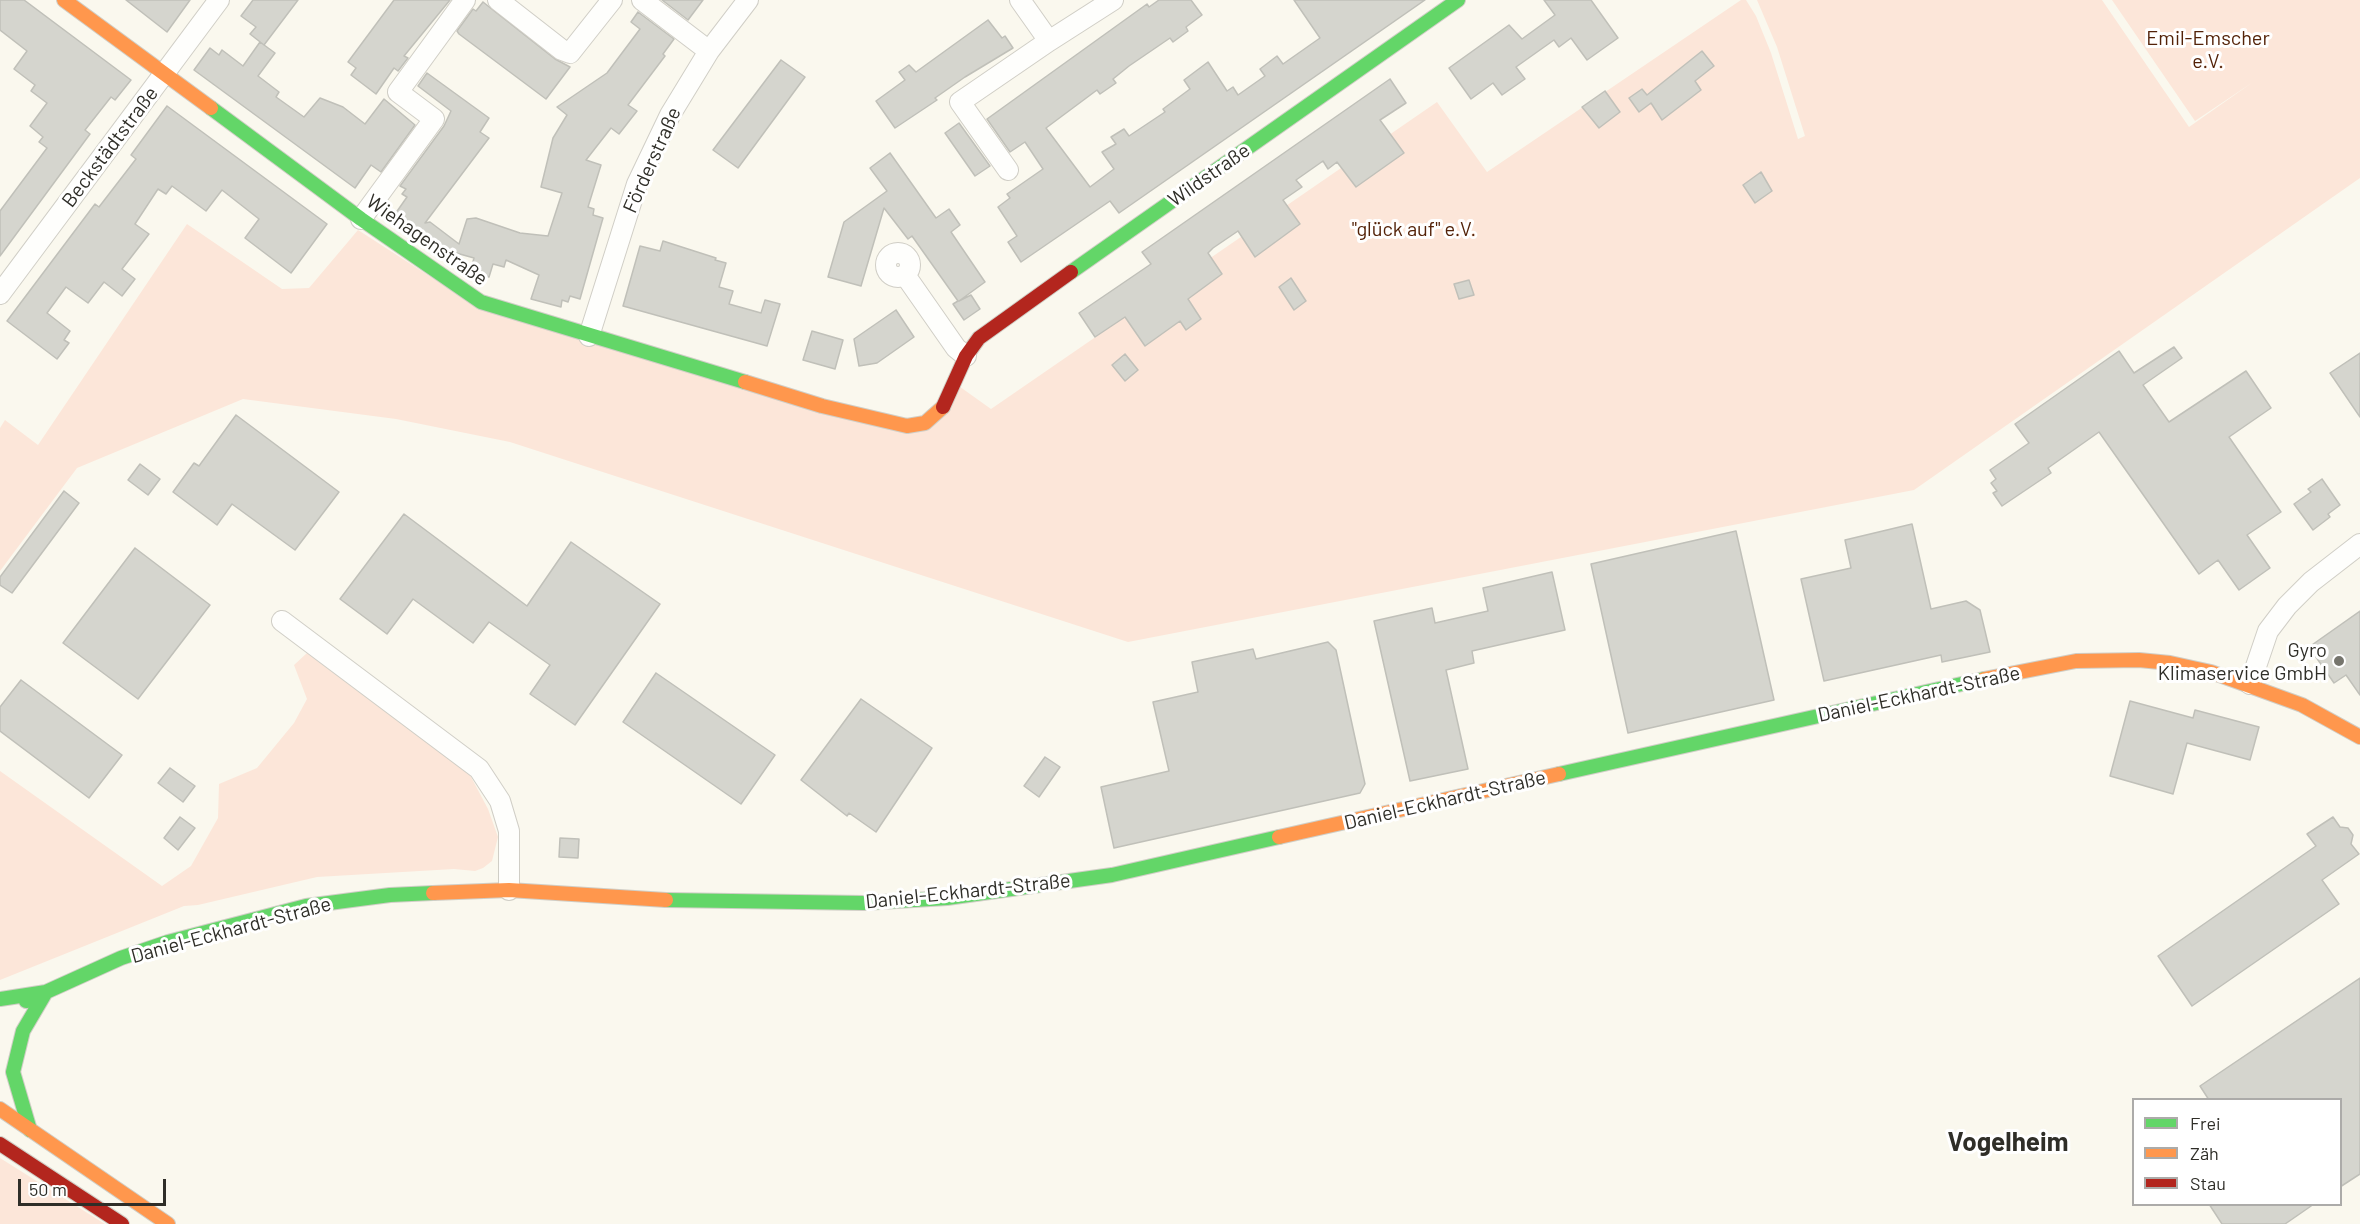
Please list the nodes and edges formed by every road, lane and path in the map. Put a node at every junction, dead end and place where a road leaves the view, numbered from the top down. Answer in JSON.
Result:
{"nodes":[{"id":1,"x":64,"y":0,"type":"edge"},
{"id":2,"x":219,"y":0,"type":"edge"},
{"id":3,"x":465,"y":0,"type":"edge"},
{"id":4,"x":498,"y":0,"type":"edge"},
{"id":5,"x":612,"y":0,"type":"edge"},
{"id":6,"x":642,"y":0,"type":"edge"},
{"id":7,"x":748,"y":0,"type":"edge"},
{"id":8,"x":1020,"y":0,"type":"edge"},
{"id":9,"x":1113,"y":0,"type":"edge"},
{"id":10,"x":1458,"y":0,"type":"edge"},
{"id":11,"x":1049,"y":41,"type":"junction"},
{"id":12,"x":709,"y":51,"type":"junction"},
{"id":13,"x":164,"y":75,"type":"junction"},
{"id":14,"x":1008,"y":170,"type":"dead end"},
{"id":15,"x":361,"y":219,"type":"junction"},
{"id":16,"x":905,"y":275,"type":"dead end"},
{"id":17,"x":0,"y":294,"type":"edge"},
{"id":18,"x":589,"y":336,"type":"junction"},
{"id":19,"x":966,"y":356,"type":"junction"},
{"id":20,"x":856,"y":415,"type":"joint"},
{"id":21,"x":2360,"y":544,"type":"edge"},
{"id":22,"x":282,"y":621,"type":"dead end"},
{"id":23,"x":2250,"y":684,"type":"junction"},
{"id":24,"x":2360,"y":737,"type":"edge"},
{"id":25,"x":509,"y":890,"type":"junction"},
{"id":26,"x":46,"y":992,"type":"junction"},
{"id":27,"x":0,"y":999,"type":"edge"},
{"id":28,"x":0,"y":1014,"type":"edge"},
{"id":29,"x":0,"y":1109,"type":"edge"},
{"id":30,"x":30,"y":1130,"type":"junction"},
{"id":31,"x":0,"y":1144,"type":"edge"},
{"id":32,"x":122,"y":1224,"type":"edge"},
{"id":33,"x":168,"y":1224,"type":"edge"}],
"edges":[{"from":1,"to":13,"type":"street","name":"Wiehagenstraße"},
{"from":2,"to":13,"type":"street","name":"Beckstädtstraße"},
{"from":3,"to":15,"type":"street"},
{"from":4,"to":5,"type":"street"},
{"from":6,"to":12,"type":"street"},
{"from":7,"to":12,"type":"street","name":"Förderstraße"},
{"from":8,"to":11,"type":"street"},
{"from":9,"to":11,"type":"street"},
{"from":10,"to":19,"type":"street","name":"Wildstraße"},
{"from":11,"to":14,"type":"street"},
{"from":12,"to":18,"type":"street","name":"Förderstraße"},
{"from":13,"to":15,"type":"street","name":"Wiehagenstraße"},
{"from":13,"to":17,"type":"street","name":"Beckstädtstraße"},
{"from":15,"to":18,"type":"street","name":"Wiehagenstraße"},
{"from":16,"to":19,"type":"street"},
{"from":18,"to":20,"type":"street","name":"Wiehagenstraße"},
{"from":19,"to":20,"type":"street","name":"Wildstraße"},
{"from":21,"to":23,"type":"street"},
{"from":22,"to":25,"type":"street"},
{"from":23,"to":24,"type":"street","name":"Daniel-Eckhardt-Straße"},
{"from":23,"to":25,"type":"street","name":"Daniel-Eckhardt-Straße"},
{"from":25,"to":26,"type":"street","name":"Daniel-Eckhardt-Straße"},
{"from":26,"to":27,"type":"street"},
{"from":26,"to":28,"type":"street","name":"Daniel-Eckhardt-Straße"},
{"from":26,"to":30,"type":"street"},
{"from":29,"to":30,"type":"street"},
{"from":30,"to":33,"type":"street"},
{"from":31,"to":32,"type":"street"}]}
